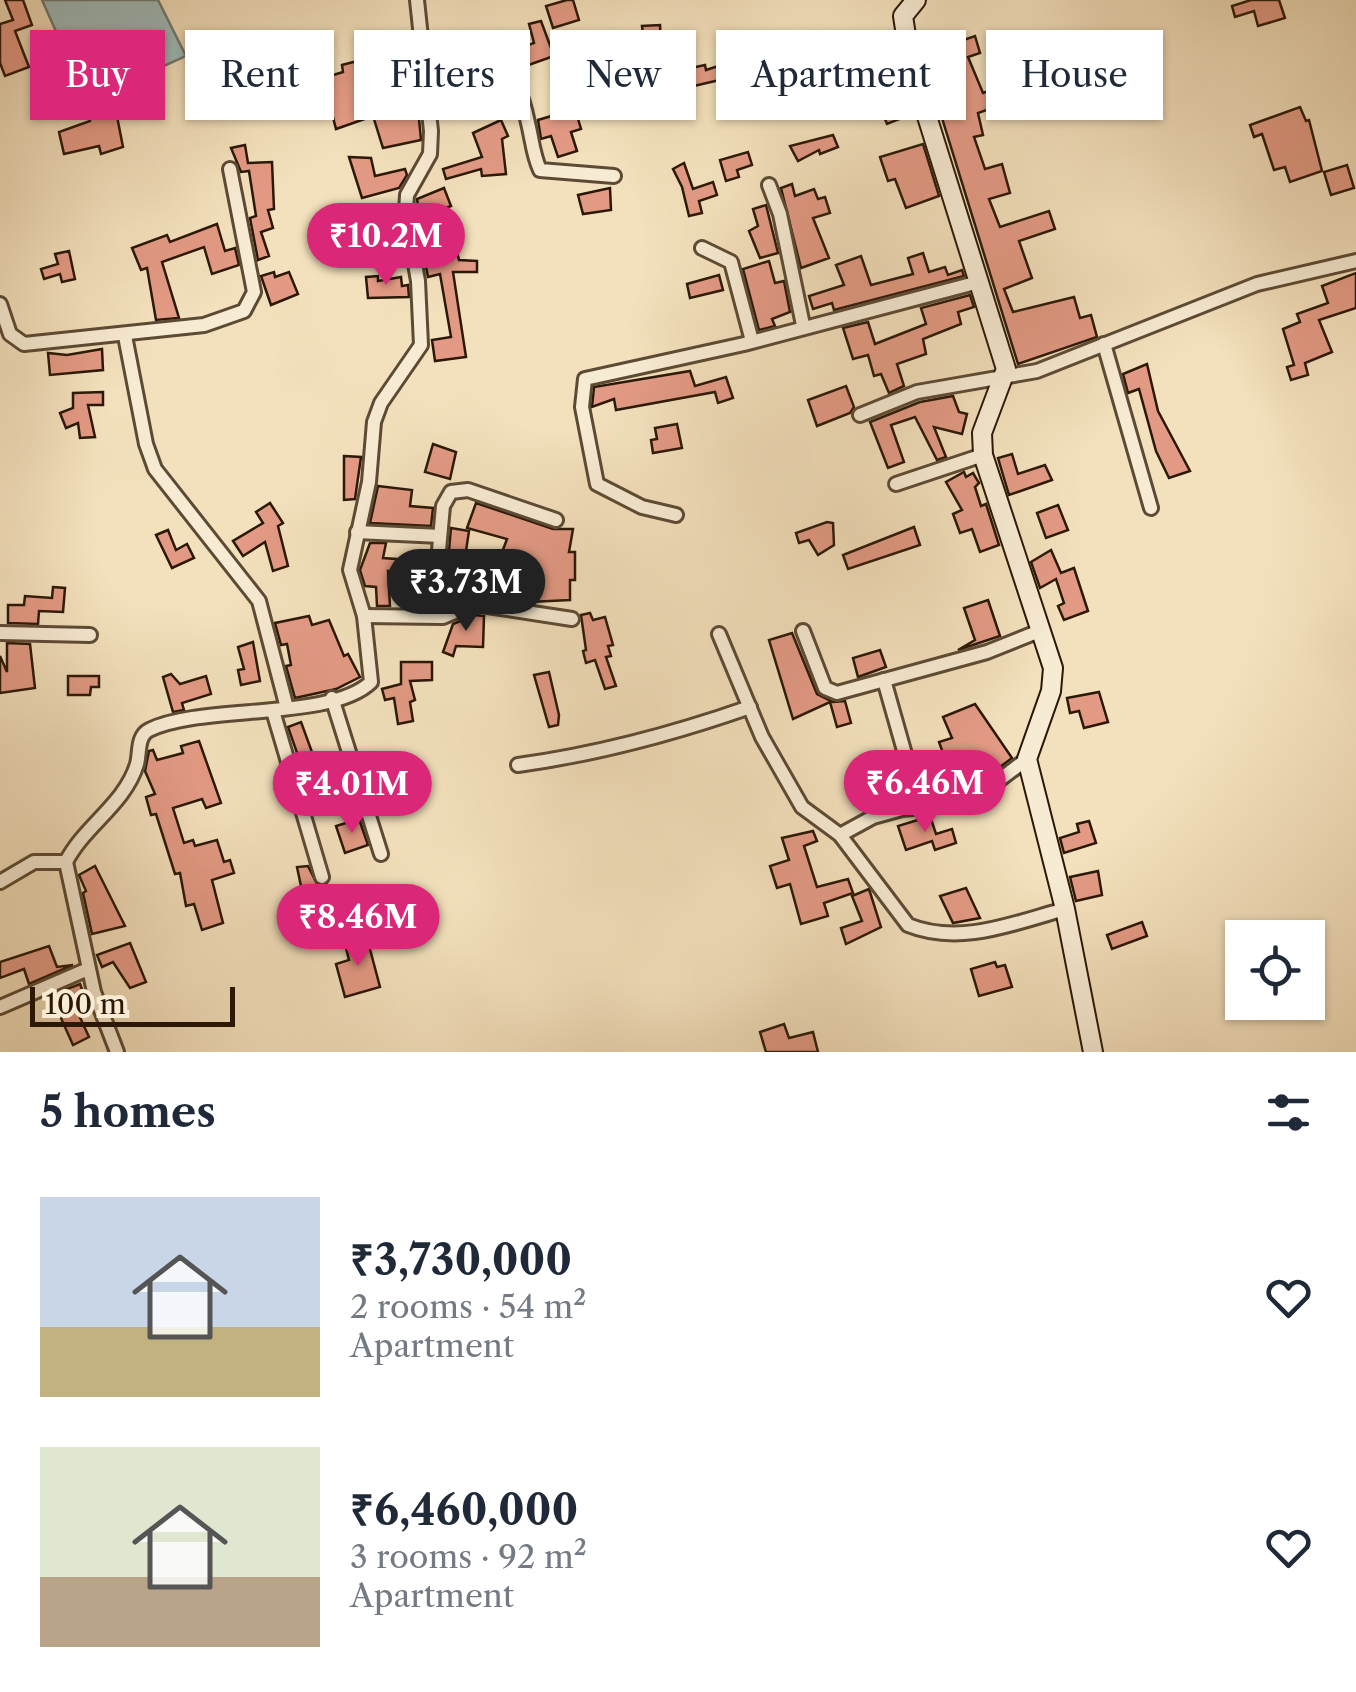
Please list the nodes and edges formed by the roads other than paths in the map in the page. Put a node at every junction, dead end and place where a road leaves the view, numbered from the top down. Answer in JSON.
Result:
{"nodes":[{"id":1,"x":416,"y":0,"type":"edge"},
{"id":2,"x":916,"y":0,"type":"edge"},
{"id":3,"x":422,"y":30,"type":"edge"},
{"id":4,"x":429,"y":120,"type":"edge"},
{"id":5,"x":528,"y":120,"type":"edge"},
{"id":6,"x":230,"y":169,"type":"dead end"},
{"id":7,"x":614,"y":176,"type":"dead end"},
{"id":8,"x":769,"y":185,"type":"dead end"},
{"id":9,"x":702,"y":248,"type":"dead end"},
{"id":10,"x":1356,"y":261,"type":"edge"},
{"id":11,"x":975,"y":283,"type":"junction"},
{"id":12,"x":0,"y":304,"type":"edge"},
{"id":13,"x":803,"y":325,"type":"junction"},
{"id":14,"x":125,"y":336,"type":"junction"},
{"id":15,"x":752,"y":341,"type":"junction"},
{"id":16,"x":1104,"y":344,"type":"junction"},
{"id":17,"x":1006,"y":376,"type":"junction"},
{"id":18,"x":860,"y":415,"type":"dead end"},
{"id":19,"x":983,"y":455,"type":"junction"},
{"id":20,"x":896,"y":484,"type":"dead end"},
{"id":21,"x":1151,"y":508,"type":"dead end"},
{"id":22,"x":676,"y":515,"type":"dead end"},
{"id":23,"x":556,"y":520,"type":"dead end"},
{"id":24,"x":356,"y":532,"type":"junction"},
{"id":25,"x":440,"y":536,"type":"junction"},
{"id":26,"x":364,"y":616,"type":"junction"},
{"id":27,"x":433,"y":616,"type":"junction"},
{"id":28,"x":572,"y":619,"type":"dead end"},
{"id":29,"x":1042,"y":630,"type":"junction"},
{"id":30,"x":802,"y":631,"type":"dead end"},
{"id":31,"x":0,"y":634,"type":"edge"},
{"id":32,"x":719,"y":634,"type":"dead end"},
{"id":33,"x":90,"y":635,"type":"dead end"},
{"id":34,"x":884,"y":680,"type":"junction"},
{"id":35,"x":332,"y":698,"type":"junction"},
{"id":36,"x":750,"y":707,"type":"junction"},
{"id":37,"x":280,"y":709,"type":"junction"},
{"id":38,"x":1027,"y":759,"type":"junction"},
{"id":39,"x":518,"y":766,"type":"dead end"},
{"id":40,"x":920,"y":807,"type":"junction"},
{"id":41,"x":840,"y":834,"type":"junction"},
{"id":42,"x":381,"y":854,"type":"dead end"},
{"id":43,"x":66,"y":862,"type":"junction"},
{"id":44,"x":322,"y":878,"type":"dead end"},
{"id":45,"x":0,"y":882,"type":"edge"},
{"id":46,"x":1065,"y":909,"type":"junction"},
{"id":47,"x":88,"y":969,"type":"junction"},
{"id":48,"x":0,"y":1007,"type":"edge"},
{"id":49,"x":117,"y":1052,"type":"edge"},
{"id":50,"x":1093,"y":1052,"type":"edge"}],
"edges":[{"from":1,"to":3,"type":"street"},
{"from":2,"to":11,"type":"street"},
{"from":4,"to":24,"type":"street"},
{"from":5,"to":7,"type":"street"},
{"from":6,"to":14,"type":"street"},
{"from":8,"to":13,"type":"street"},
{"from":9,"to":15,"type":"street"},
{"from":10,"to":16,"type":"street"},
{"from":11,"to":13,"type":"street"},
{"from":11,"to":17,"type":"street"},
{"from":12,"to":14,"type":"street"},
{"from":13,"to":15,"type":"street"},
{"from":14,"to":37,"type":"street"},
{"from":15,"to":22,"type":"street"},
{"from":16,"to":17,"type":"street"},
{"from":16,"to":21,"type":"street"},
{"from":17,"to":18,"type":"street"},
{"from":17,"to":19,"type":"street"},
{"from":19,"to":20,"type":"street"},
{"from":19,"to":29,"type":"street"},
{"from":23,"to":25,"type":"street"},
{"from":24,"to":25,"type":"street"},
{"from":24,"to":26,"type":"street"},
{"from":25,"to":27,"type":"street"},
{"from":26,"to":27,"type":"street"},
{"from":26,"to":35,"type":"street"},
{"from":27,"to":28,"type":"street"},
{"from":29,"to":34,"type":"street"},
{"from":29,"to":38,"type":"street"},
{"from":30,"to":34,"type":"street"},
{"from":31,"to":33,"type":"street"},
{"from":32,"to":36,"type":"street"},
{"from":34,"to":40,"type":"street"},
{"from":35,"to":37,"type":"street"},
{"from":35,"to":42,"type":"street"},
{"from":36,"to":39,"type":"street"},
{"from":36,"to":41,"type":"street"},
{"from":37,"to":43,"type":"street"},
{"from":37,"to":44,"type":"street"},
{"from":38,"to":40,"type":"street"},
{"from":38,"to":46,"type":"street"},
{"from":40,"to":41,"type":"street"},
{"from":41,"to":46,"type":"street"},
{"from":43,"to":45,"type":"street"},
{"from":43,"to":47,"type":"street"},
{"from":46,"to":50,"type":"street"},
{"from":47,"to":48,"type":"street"},
{"from":47,"to":49,"type":"street"}]}
